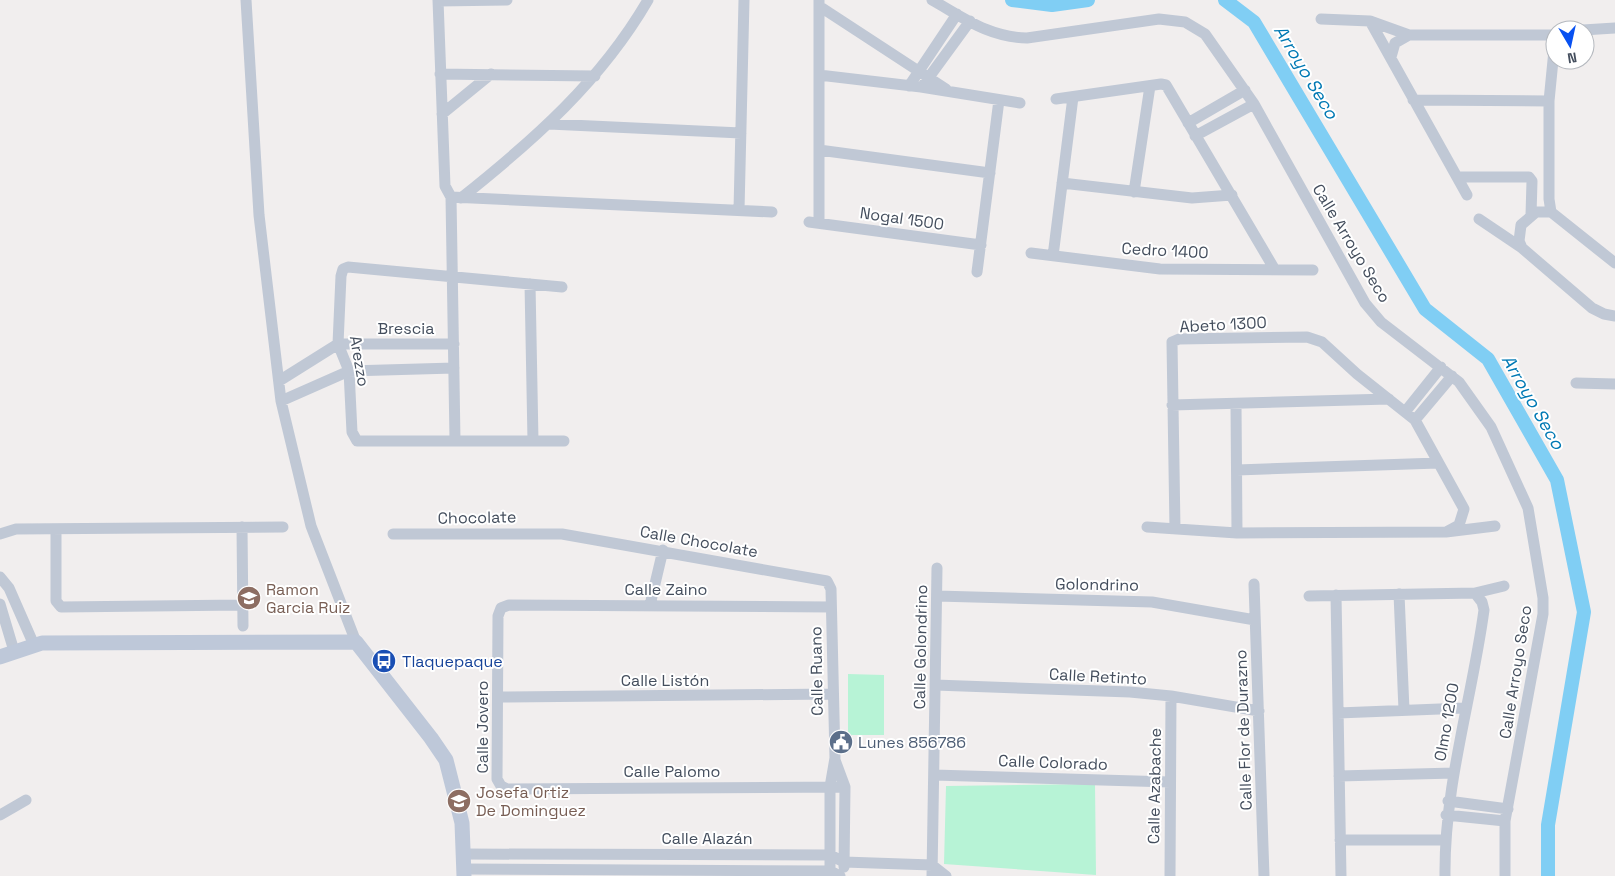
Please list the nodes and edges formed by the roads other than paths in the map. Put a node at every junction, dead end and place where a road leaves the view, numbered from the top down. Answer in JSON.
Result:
{"nodes":[{"id":1,"x":246,"y":0,"type":"edge"},
{"id":2,"x":438,"y":0,"type":"edge"},
{"id":3,"x":507,"y":0,"type":"edge"},
{"id":4,"x":648,"y":0,"type":"edge"},
{"id":5,"x":744,"y":0,"type":"edge"},
{"id":6,"x":932,"y":0,"type":"edge"},
{"id":7,"x":819,"y":3,"type":"edge"},
{"id":8,"x":957,"y":14,"type":"junction"},
{"id":9,"x":1321,"y":19,"type":"dead end"},
{"id":10,"x":970,"y":21,"type":"junction"},
{"id":11,"x":1370,"y":21,"type":"junction"},
{"id":12,"x":1615,"y":28,"type":"edge"},
{"id":13,"x":1595,"y":29,"type":"edge"},
{"id":14,"x":1408,"y":35,"type":"junction"},
{"id":15,"x":1545,"y":35,"type":"edge"},
{"id":16,"x":1390,"y":57,"type":"junction"},
{"id":17,"x":1552,"y":70,"type":"edge"},
{"id":18,"x":440,"y":74,"type":"junction"},
{"id":19,"x":491,"y":74,"type":"junction"},
{"id":20,"x":819,"y":75,"type":"junction"},
{"id":21,"x":596,"y":76,"type":"junction"},
{"id":22,"x":922,"y":79,"type":"junction"},
{"id":23,"x":1150,"y":86,"type":"junction"},
{"id":24,"x":1245,"y":90,"type":"junction"},
{"id":25,"x":1073,"y":97,"type":"junction"},
{"id":26,"x":1056,"y":99,"type":"dead end"},
{"id":27,"x":999,"y":100,"type":"junction"},
{"id":28,"x":1413,"y":100,"type":"junction"},
{"id":29,"x":1549,"y":101,"type":"junction"},
{"id":30,"x":1020,"y":103,"type":"dead end"},
{"id":31,"x":1254,"y":104,"type":"junction"},
{"id":32,"x":442,"y":114,"type":"junction"},
{"id":33,"x":1188,"y":123,"type":"junction"},
{"id":34,"x":549,"y":124,"type":"junction"},
{"id":35,"x":741,"y":133,"type":"junction"},
{"id":36,"x":1196,"y":136,"type":"junction"},
{"id":37,"x":819,"y":150,"type":"junction"},
{"id":38,"x":990,"y":173,"type":"junction"},
{"id":39,"x":1457,"y":177,"type":"junction"},
{"id":40,"x":1062,"y":183,"type":"junction"},
{"id":41,"x":1134,"y":192,"type":"junction"},
{"id":42,"x":1232,"y":195,"type":"junction"},
{"id":43,"x":1467,"y":195,"type":"dead end"},
{"id":44,"x":456,"y":198,"type":"junction"},
{"id":45,"x":739,"y":210,"type":"junction"},
{"id":46,"x":772,"y":212,"type":"dead end"},
{"id":47,"x":1551,"y":212,"type":"junction"},
{"id":48,"x":1531,"y":215,"type":"junction"},
{"id":49,"x":1479,"y":219,"type":"dead end"},
{"id":50,"x":981,"y":244,"type":"junction"},
{"id":51,"x":1615,"y":246,"type":"edge"},
{"id":52,"x":1522,"y":248,"type":"junction"},
{"id":53,"x":1032,"y":253,"type":"dead end"},
{"id":54,"x":1053,"y":256,"type":"junction"},
{"id":55,"x":1611,"y":259,"type":"edge"},
{"id":56,"x":1276,"y":270,"type":"junction"},
{"id":57,"x":1312,"y":270,"type":"dead end"},
{"id":58,"x":977,"y":272,"type":"dead end"},
{"id":59,"x":453,"y":275,"type":"junction"},
{"id":60,"x":530,"y":284,"type":"junction"},
{"id":61,"x":562,"y":287,"type":"dead end"},
{"id":62,"x":1615,"y":316,"type":"edge"},
{"id":63,"x":338,"y":344,"type":"junction"},
{"id":64,"x":454,"y":344,"type":"junction"},
{"id":65,"x":1441,"y":367,"type":"junction"},
{"id":66,"x":454,"y":368,"type":"junction"},
{"id":67,"x":348,"y":371,"type":"junction"},
{"id":68,"x":1452,"y":376,"type":"junction"},
{"id":69,"x":279,"y":380,"type":"junction"},
{"id":70,"x":1576,"y":383,"type":"dead end"},
{"id":71,"x":1615,"y":384,"type":"edge"},
{"id":72,"x":1389,"y":399,"type":"junction"},
{"id":73,"x":281,"y":401,"type":"junction"},
{"id":74,"x":1236,"y":404,"type":"junction"},
{"id":75,"x":1172,"y":405,"type":"junction"},
{"id":76,"x":1405,"y":412,"type":"junction"},
{"id":77,"x":1415,"y":420,"type":"junction"},
{"id":78,"x":455,"y":440,"type":"junction"},
{"id":79,"x":533,"y":441,"type":"junction"},
{"id":80,"x":564,"y":441,"type":"dead end"},
{"id":81,"x":1438,"y":463,"type":"junction"},
{"id":82,"x":1237,"y":470,"type":"junction"},
{"id":83,"x":283,"y":526,"type":"dead end"},
{"id":84,"x":1495,"y":526,"type":"dead end"},
{"id":85,"x":242,"y":527,"type":"junction"},
{"id":86,"x":1147,"y":527,"type":"dead end"},
{"id":87,"x":56,"y":529,"type":"junction"},
{"id":88,"x":1175,"y":529,"type":"junction"},
{"id":89,"x":1446,"y":532,"type":"junction"},
{"id":90,"x":1237,"y":533,"type":"junction"},
{"id":91,"x":0,"y":534,"type":"edge"},
{"id":92,"x":393,"y":534,"type":"dead end"},
{"id":93,"x":562,"y":534,"type":"joint"},
{"id":94,"x":663,"y":550,"type":"junction"},
{"id":95,"x":938,"y":568,"type":"dead end"},
{"id":96,"x":0,"y":577,"type":"edge"},
{"id":97,"x":829,"y":583,"type":"joint"},
{"id":98,"x":1254,"y":584,"type":"dead end"},
{"id":99,"x":1504,"y":586,"type":"dead end"},
{"id":100,"x":1475,"y":593,"type":"junction"},
{"id":101,"x":1399,"y":594,"type":"junction"},
{"id":102,"x":1336,"y":595,"type":"junction"},
{"id":103,"x":937,"y":596,"type":"junction"},
{"id":104,"x":1308,"y":596,"type":"dead end"},
{"id":105,"x":0,"y":604,"type":"edge"},
{"id":106,"x":242,"y":605,"type":"junction"},
{"id":107,"x":650,"y":605,"type":"junction"},
{"id":108,"x":831,"y":607,"type":"junction"},
{"id":109,"x":501,"y":608,"type":"joint"},
{"id":110,"x":1256,"y":620,"type":"junction"},
{"id":111,"x":243,"y":626,"type":"dead end"},
{"id":112,"x":356,"y":642,"type":"junction"},
{"id":113,"x":34,"y":645,"type":"junction"},
{"id":114,"x":14,"y":651,"type":"junction"},
{"id":115,"x":0,"y":657,"type":"edge"},
{"id":116,"x":935,"y":685,"type":"junction"},
{"id":117,"x":833,"y":694,"type":"junction"},
{"id":118,"x":1171,"y":696,"type":"junction"},
{"id":119,"x":498,"y":697,"type":"junction"},
{"id":120,"x":1465,"y":708,"type":"junction"},
{"id":121,"x":1404,"y":710,"type":"junction"},
{"id":122,"x":1258,"y":711,"type":"junction"},
{"id":123,"x":1338,"y":713,"type":"junction"},
{"id":124,"x":835,"y":758,"type":"junction"},
{"id":125,"x":1454,"y":773,"type":"junction"},
{"id":126,"x":934,"y":775,"type":"junction"},
{"id":127,"x":1339,"y":776,"type":"junction"},
{"id":128,"x":1170,"y":782,"type":"junction"},
{"id":129,"x":500,"y":786,"type":"joint"},
{"id":130,"x":830,"y":787,"type":"junction"},
{"id":131,"x":845,"y":787,"type":"junction"},
{"id":132,"x":26,"y":800,"type":"dead end"},
{"id":133,"x":1448,"y":801,"type":"junction"},
{"id":134,"x":1508,"y":809,"type":"junction"},
{"id":135,"x":0,"y":815,"type":"edge"},
{"id":136,"x":1446,"y":815,"type":"junction"},
{"id":137,"x":1505,"y":821,"type":"junction"},
{"id":138,"x":1340,"y":840,"type":"junction"},
{"id":139,"x":1444,"y":840,"type":"junction"},
{"id":140,"x":830,"y":855,"type":"junction"},
{"id":141,"x":844,"y":862,"type":"junction"},
{"id":142,"x":464,"y":866,"type":"edge"},
{"id":143,"x":932,"y":871,"type":"edge"},
{"id":144,"x":833,"y":874,"type":"edge"},
{"id":145,"x":844,"y":876,"type":"edge"},
{"id":146,"x":946,"y":876,"type":"edge"},
{"id":147,"x":1170,"y":876,"type":"edge"},
{"id":148,"x":1264,"y":876,"type":"edge"},
{"id":149,"x":1341,"y":876,"type":"edge"},
{"id":150,"x":1445,"y":876,"type":"edge"},
{"id":151,"x":1505,"y":876,"type":"edge"}],
"edges":[{"from":1,"to":69,"type":"street"},
{"from":2,"to":3,"type":"street"},
{"from":2,"to":18,"type":"street"},
{"from":4,"to":21,"type":"street"},
{"from":5,"to":35,"type":"street"},
{"from":6,"to":8,"type":"street"},
{"from":7,"to":20,"type":"street","name":"Nogal 1500"},
{"from":7,"to":22,"type":"street","name":"Nogal 1500"},
{"from":8,"to":10,"type":"street"},
{"from":8,"to":22,"type":"street"},
{"from":9,"to":11,"type":"street"},
{"from":10,"to":22,"type":"street"},
{"from":10,"to":24,"type":"street","name":"Calle Arroyo Seco"},
{"from":11,"to":14,"type":"street"},
{"from":11,"to":16,"type":"street"},
{"from":12,"to":13,"type":"street"},
{"from":14,"to":15,"type":"street"},
{"from":14,"to":16,"type":"street"},
{"from":16,"to":28,"type":"street"},
{"from":17,"to":29,"type":"street"},
{"from":18,"to":19,"type":"street"},
{"from":18,"to":32,"type":"street"},
{"from":19,"to":21,"type":"street"},
{"from":19,"to":32,"type":"street"},
{"from":20,"to":22,"type":"street","name":"Nogal 1500"},
{"from":20,"to":37,"type":"street","name":"Nogal 1500"},
{"from":21,"to":34,"type":"street"},
{"from":22,"to":27,"type":"street","name":"Nogal 1500"},
{"from":23,"to":25,"type":"street"},
{"from":23,"to":33,"type":"street"},
{"from":23,"to":41,"type":"street"},
{"from":24,"to":31,"type":"street","name":"Calle Arroyo Seco"},
{"from":24,"to":33,"type":"street"},
{"from":25,"to":26,"type":"street"},
{"from":25,"to":40,"type":"street"},
{"from":27,"to":30,"type":"street","name":"Nogal 1500"},
{"from":27,"to":38,"type":"street"},
{"from":28,"to":29,"type":"street"},
{"from":28,"to":39,"type":"street"},
{"from":29,"to":47,"type":"street"},
{"from":31,"to":36,"type":"street"},
{"from":31,"to":65,"type":"street","name":"Calle Arroyo Seco"},
{"from":32,"to":44,"type":"street"},
{"from":33,"to":36,"type":"street"},
{"from":34,"to":35,"type":"street"},
{"from":34,"to":44,"type":"street"},
{"from":35,"to":45,"type":"street"},
{"from":36,"to":42,"type":"street"},
{"from":37,"to":38,"type":"street"},
{"from":37,"to":50,"type":"street","name":"Nogal 1500"},
{"from":38,"to":50,"type":"street"},
{"from":39,"to":43,"type":"street"},
{"from":39,"to":48,"type":"street"},
{"from":40,"to":41,"type":"street"},
{"from":40,"to":54,"type":"street"},
{"from":41,"to":42,"type":"street"},
{"from":42,"to":56,"type":"street"},
{"from":44,"to":45,"type":"street"},
{"from":44,"to":59,"type":"street"},
{"from":45,"to":46,"type":"street"},
{"from":47,"to":48,"type":"street"},
{"from":47,"to":55,"type":"street"},
{"from":48,"to":52,"type":"street"},
{"from":49,"to":52,"type":"street"},
{"from":50,"to":58,"type":"street"},
{"from":51,"to":55,"type":"street"},
{"from":52,"to":62,"type":"street"},
{"from":53,"to":54,"type":"street","name":"Cedro 1400"},
{"from":54,"to":56,"type":"street","name":"Cedro 1400"},
{"from":56,"to":57,"type":"street","name":"Cedro 1400"},
{"from":59,"to":60,"type":"street","name":"Arezzo"},
{"from":59,"to":63,"type":"street","name":"Arezzo"},
{"from":59,"to":64,"type":"street"},
{"from":60,"to":61,"type":"street","name":"Arezzo"},
{"from":60,"to":79,"type":"street"},
{"from":63,"to":64,"type":"street","name":"Brescia"},
{"from":63,"to":67,"type":"street","name":"Arezzo"},
{"from":63,"to":69,"type":"street"},
{"from":64,"to":66,"type":"street"},
{"from":65,"to":68,"type":"street","name":"Calle Arroyo Seco"},
{"from":65,"to":76,"type":"street"},
{"from":66,"to":67,"type":"street"},
{"from":66,"to":78,"type":"street"},
{"from":67,"to":73,"type":"street"},
{"from":67,"to":78,"type":"street","name":"Arezzo"},
{"from":68,"to":77,"type":"street"},
{"from":68,"to":134,"type":"street","name":"Calle Arroyo Seco"},
{"from":69,"to":73,"type":"street"},
{"from":70,"to":71,"type":"street"},
{"from":72,"to":74,"type":"street"},
{"from":72,"to":75,"type":"street","name":"Abeto 1300"},
{"from":72,"to":76,"type":"street","name":"Abeto 1300"},
{"from":73,"to":112,"type":"street"},
{"from":74,"to":75,"type":"street"},
{"from":74,"to":82,"type":"street"},
{"from":75,"to":88,"type":"street","name":"Abeto 1300"},
{"from":76,"to":77,"type":"street","name":"Abeto 1300"},
{"from":77,"to":81,"type":"street","name":"Abeto 1300"},
{"from":78,"to":79,"type":"street","name":"Arezzo"},
{"from":79,"to":80,"type":"street","name":"Arezzo"},
{"from":81,"to":82,"type":"street"},
{"from":81,"to":89,"type":"street","name":"Abeto 1300"},
{"from":82,"to":90,"type":"street"},
{"from":83,"to":85,"type":"street"},
{"from":84,"to":89,"type":"street"},
{"from":85,"to":87,"type":"street"},
{"from":85,"to":106,"type":"street"},
{"from":86,"to":88,"type":"street"},
{"from":87,"to":91,"type":"street"},
{"from":87,"to":106,"type":"street"},
{"from":88,"to":90,"type":"street"},
{"from":89,"to":90,"type":"street"},
{"from":92,"to":93,"type":"street","name":"Chocolate"},
{"from":93,"to":94,"type":"street","name":"Calle Chocolate"},
{"from":94,"to":97,"type":"street","name":"Calle Chocolate"},
{"from":94,"to":107,"type":"street"},
{"from":95,"to":103,"type":"street","name":"Calle Golondrino"},
{"from":96,"to":113,"type":"street"},
{"from":97,"to":108,"type":"street","name":"Calle Ruano"},
{"from":98,"to":110,"type":"street","name":"Calle Flor de Durazno"},
{"from":99,"to":100,"type":"street"},
{"from":100,"to":101,"type":"street"},
{"from":100,"to":120,"type":"street","name":"Olmo 1200"},
{"from":101,"to":102,"type":"street"},
{"from":101,"to":121,"type":"street"},
{"from":102,"to":104,"type":"street"},
{"from":102,"to":123,"type":"street"},
{"from":103,"to":110,"type":"street","name":"Golondrino"},
{"from":103,"to":116,"type":"street","name":"Calle Golondrino"},
{"from":105,"to":114,"type":"street"},
{"from":106,"to":111,"type":"street"},
{"from":107,"to":108,"type":"street","name":"Calle Zaino"},
{"from":107,"to":109,"type":"street","name":"Calle Zaino"},
{"from":108,"to":117,"type":"street","name":"Calle Ruano"},
{"from":109,"to":119,"type":"street","name":"Calle Jovero"},
{"from":110,"to":122,"type":"street","name":"Calle Flor de Durazno"},
{"from":112,"to":113,"type":"street"},
{"from":112,"to":142,"type":"street"},
{"from":113,"to":114,"type":"street"},
{"from":114,"to":115,"type":"street"},
{"from":116,"to":118,"type":"street","name":"Calle Retinto"},
{"from":116,"to":126,"type":"street","name":"Calle Golondrino"},
{"from":117,"to":119,"type":"street","name":"Calle Listón"},
{"from":117,"to":124,"type":"street","name":"Calle Ruano"},
{"from":118,"to":122,"type":"street","name":"Calle Retinto"},
{"from":118,"to":128,"type":"street","name":"Calle Azabache"},
{"from":119,"to":129,"type":"street","name":"Calle Jovero"},
{"from":120,"to":121,"type":"street"},
{"from":120,"to":125,"type":"street","name":"Olmo 1200"},
{"from":121,"to":123,"type":"street"},
{"from":122,"to":148,"type":"street","name":"Calle Flor de Durazno"},
{"from":123,"to":127,"type":"street"},
{"from":124,"to":130,"type":"street","name":"Calle Ruano"},
{"from":124,"to":131,"type":"street","name":"Calle Ruano"},
{"from":125,"to":127,"type":"street"},
{"from":125,"to":133,"type":"street","name":"Olmo 1200"},
{"from":126,"to":128,"type":"street","name":"Calle Colorado"},
{"from":126,"to":143,"type":"street","name":"Calle Golondrino"},
{"from":127,"to":138,"type":"street"},
{"from":128,"to":147,"type":"street","name":"Calle Azabache"},
{"from":129,"to":130,"type":"street","name":"Calle Palomo"},
{"from":130,"to":131,"type":"street","name":"Calle Palomo"},
{"from":130,"to":140,"type":"street","name":"Calle Ruano"},
{"from":131,"to":141,"type":"street","name":"Calle Ruano"},
{"from":132,"to":135,"type":"street"},
{"from":133,"to":134,"type":"street"},
{"from":133,"to":136,"type":"street","name":"Olmo 1200"},
{"from":134,"to":137,"type":"street","name":"Calle Arroyo Seco"},
{"from":136,"to":137,"type":"street"},
{"from":136,"to":139,"type":"street"},
{"from":137,"to":151,"type":"street","name":"Calle Arroyo Seco"},
{"from":138,"to":139,"type":"street"},
{"from":138,"to":149,"type":"street"},
{"from":139,"to":150,"type":"street"},
{"from":140,"to":141,"type":"street","name":"Calle Alazán"},
{"from":140,"to":142,"type":"street","name":"Calle Alazán"},
{"from":140,"to":144,"type":"street","name":"Calle Ruano"},
{"from":141,"to":143,"type":"street","name":"Calle Alazán"},
{"from":141,"to":145,"type":"street","name":"Calle Ruano"},
{"from":142,"to":144,"type":"street","name":"Calle Alazán"},
{"from":143,"to":146,"type":"street"}]}
